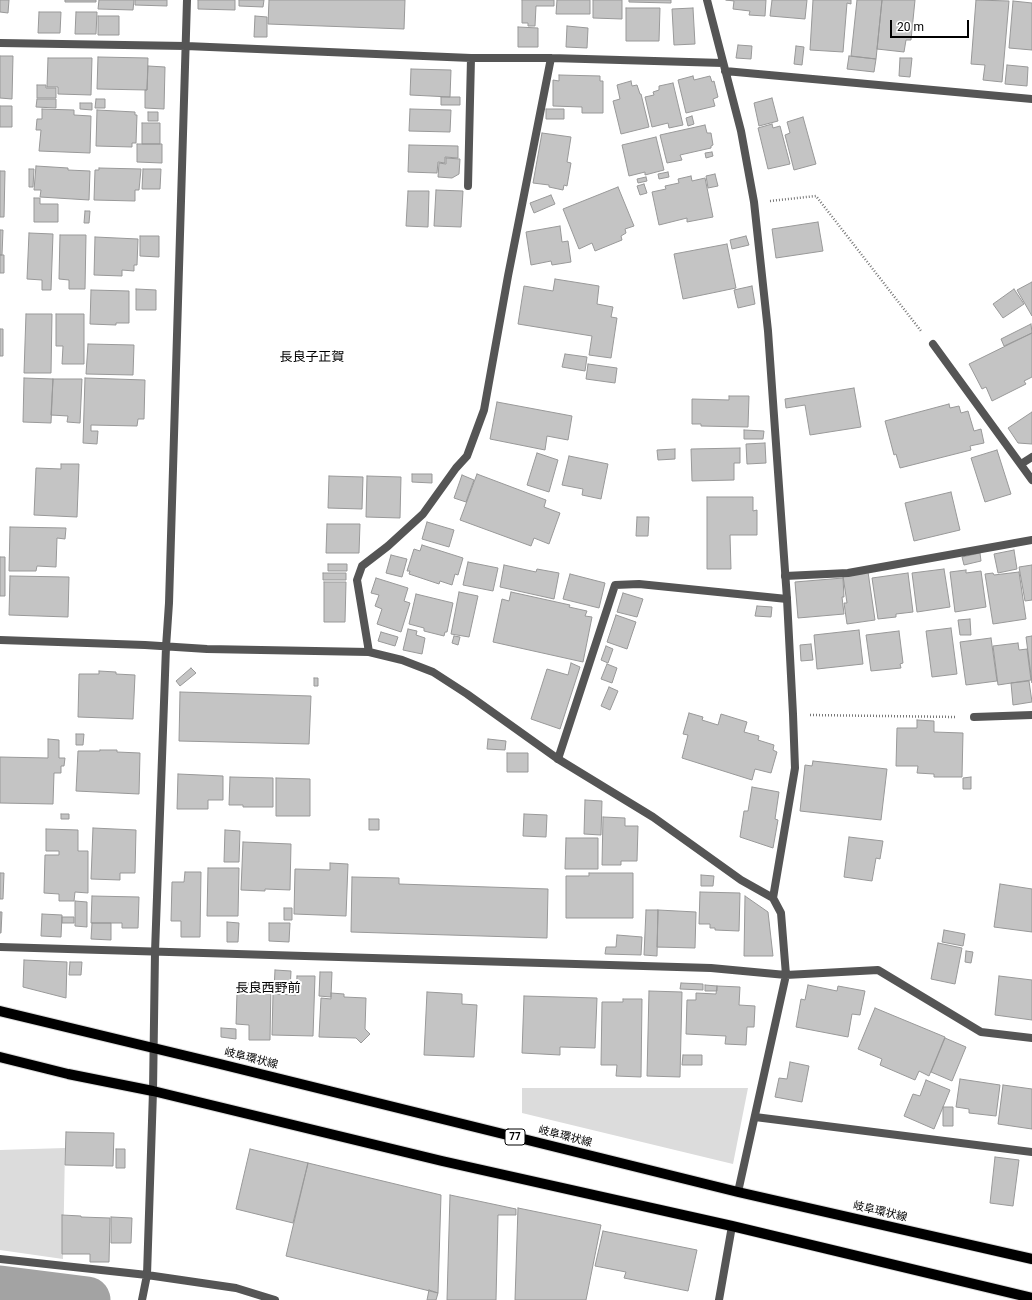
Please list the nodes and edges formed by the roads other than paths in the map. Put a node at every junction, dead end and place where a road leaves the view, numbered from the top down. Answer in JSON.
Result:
{"nodes":[{"id":1,"x":187,"y":0,"type":"edge"},
{"id":2,"x":707,"y":0,"type":"edge"},
{"id":3,"x":0,"y":42,"type":"edge"},
{"id":4,"x":186,"y":46,"type":"junction"},
{"id":5,"x":471,"y":58,"type":"junction"},
{"id":6,"x":551,"y":58,"type":"junction"},
{"id":7,"x":724,"y":67,"type":"junction"},
{"id":8,"x":1032,"y":99,"type":"edge"},
{"id":9,"x":468,"y":186,"type":"dead end"},
{"id":10,"x":933,"y":344,"type":"road end"},
{"id":11,"x":1032,"y":457,"type":"edge"},
{"id":12,"x":1021,"y":464,"type":"junction"},
{"id":13,"x":1032,"y":480,"type":"edge"},
{"id":14,"x":1032,"y":540,"type":"edge"},
{"id":15,"x":785,"y":576,"type":"junction"},
{"id":16,"x":787,"y":600,"type":"junction"},
{"id":17,"x":0,"y":640,"type":"edge"},
{"id":18,"x":166,"y":647,"type":"junction"},
{"id":19,"x":369,"y":652,"type":"junction"},
{"id":20,"x":1032,"y":715,"type":"edge"},
{"id":21,"x":974,"y":717,"type":"road end"},
{"id":22,"x":558,"y":760,"type":"junction"},
{"id":23,"x":773,"y":898,"type":"junction"},
{"id":24,"x":0,"y":947,"type":"edge"},
{"id":25,"x":155,"y":952,"type":"junction"},
{"id":26,"x":786,"y":975,"type":"junction"},
{"id":27,"x":0,"y":1011,"type":"edge"},
{"id":28,"x":1032,"y":1038,"type":"edge"},
{"id":29,"x":153,"y":1048,"type":"junction"},
{"id":30,"x":0,"y":1058,"type":"edge"},
{"id":31,"x":153,"y":1091,"type":"junction"},
{"id":32,"x":755,"y":1117,"type":"junction"},
{"id":33,"x":1032,"y":1152,"type":"edge"},
{"id":34,"x":738,"y":1192,"type":"junction"},
{"id":35,"x":732,"y":1226,"type":"junction"},
{"id":36,"x":0,"y":1259,"type":"edge"},
{"id":37,"x":1032,"y":1259,"type":"edge"},
{"id":38,"x":147,"y":1276,"type":"junction"},
{"id":39,"x":1032,"y":1298,"type":"edge"},
{"id":40,"x":142,"y":1300,"type":"edge"},
{"id":41,"x":275,"y":1300,"type":"edge"},
{"id":42,"x":719,"y":1300,"type":"edge"}],
"edges":[{"from":1,"to":4,"type":"street"},
{"from":2,"to":7,"type":"street"},
{"from":3,"to":4,"type":"street"},
{"from":4,"to":5,"type":"street"},
{"from":4,"to":18,"type":"street"},
{"from":5,"to":6,"type":"street"},
{"from":5,"to":9,"type":"street"},
{"from":6,"to":7,"type":"street"},
{"from":6,"to":19,"type":"street"},
{"from":7,"to":8,"type":"street"},
{"from":7,"to":15,"type":"street"},
{"from":10,"to":12,"type":"street"},
{"from":11,"to":12,"type":"street"},
{"from":12,"to":13,"type":"street"},
{"from":14,"to":15,"type":"street"},
{"from":15,"to":16,"type":"street"},
{"from":16,"to":22,"type":"street"},
{"from":16,"to":23,"type":"street"},
{"from":17,"to":18,"type":"street"},
{"from":18,"to":19,"type":"street"},
{"from":18,"to":25,"type":"street"},
{"from":19,"to":22,"type":"street"},
{"from":20,"to":21,"type":"street"},
{"from":22,"to":23,"type":"street"},
{"from":23,"to":26,"type":"street"},
{"from":24,"to":25,"type":"street"},
{"from":25,"to":26,"type":"street"},
{"from":25,"to":29,"type":"street"},
{"from":26,"to":28,"type":"street"},
{"from":26,"to":32,"type":"street"},
{"from":27,"to":29,"type":"main road","name":"岐阜環状線","number":"77"},
{"from":29,"to":31,"type":"street"},
{"from":29,"to":34,"type":"main road","name":"岐阜環状線","number":"77"},
{"from":30,"to":31,"type":"main road"},
{"from":31,"to":35,"type":"main road"},
{"from":31,"to":38,"type":"street"},
{"from":32,"to":33,"type":"street"},
{"from":32,"to":34,"type":"street"},
{"from":34,"to":37,"type":"main road","name":"岐阜環状線","number":"77"},
{"from":35,"to":39,"type":"main road"},
{"from":35,"to":42,"type":"street"},
{"from":36,"to":38,"type":"street"},
{"from":38,"to":40,"type":"street"},
{"from":38,"to":41,"type":"street"}]}
